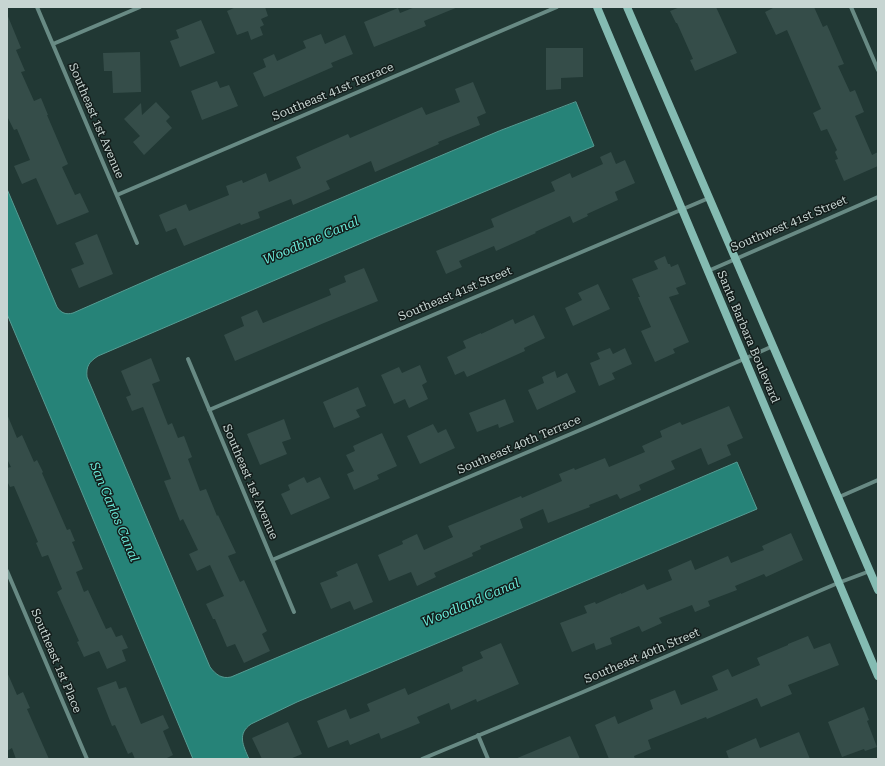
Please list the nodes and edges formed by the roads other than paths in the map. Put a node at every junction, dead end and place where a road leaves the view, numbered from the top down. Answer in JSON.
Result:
{"nodes":[{"id":1,"x":37,"y":7,"type":"edge"},
{"id":2,"x":140,"y":7,"type":"edge"},
{"id":3,"x":557,"y":7,"type":"edge"},
{"id":4,"x":597,"y":7,"type":"edge"},
{"id":5,"x":627,"y":7,"type":"edge"},
{"id":6,"x":851,"y":7,"type":"edge"},
{"id":7,"x":53,"y":44,"type":"junction"},
{"id":8,"x":878,"y":70,"type":"edge"},
{"id":9,"x":117,"y":195,"type":"junction"},
{"id":10,"x":878,"y":196,"type":"edge"},
{"id":11,"x":710,"y":198,"type":"junction"},
{"id":12,"x":682,"y":209,"type":"junction"},
{"id":13,"x":137,"y":243,"type":"dead end"},
{"id":14,"x":736,"y":258,"type":"junction"},
{"id":15,"x":708,"y":271,"type":"junction"},
{"id":16,"x":774,"y":346,"type":"junction"},
{"id":17,"x":188,"y":359,"type":"dead end"},
{"id":18,"x":744,"y":359,"type":"junction"},
{"id":19,"x":209,"y":410,"type":"junction"},
{"id":20,"x":878,"y":480,"type":"edge"},
{"id":21,"x":839,"y":497,"type":"junction"},
{"id":22,"x":272,"y":560,"type":"junction"},
{"id":23,"x":870,"y":570,"type":"junction"},
{"id":24,"x":7,"y":571,"type":"edge"},
{"id":25,"x":838,"y":582,"type":"junction"},
{"id":26,"x":878,"y":590,"type":"edge"},
{"id":27,"x":294,"y":612,"type":"dead end"},
{"id":28,"x":878,"y":676,"type":"edge"},
{"id":29,"x":478,"y":735,"type":"junction"},
{"id":30,"x":87,"y":759,"type":"edge"},
{"id":31,"x":422,"y":759,"type":"edge"},
{"id":32,"x":488,"y":759,"type":"edge"}],
"edges":[{"from":1,"to":7,"type":"street","name":"Southeast 1st Avenue"},
{"from":2,"to":7,"type":"street"},
{"from":3,"to":9,"type":"street","name":"Southeast 41st Terrace"},
{"from":4,"to":12,"type":"main road","name":"Santa Barbara Boulevard"},
{"from":5,"to":11,"type":"main road","name":"Santa Barbara Boulevard"},
{"from":6,"to":8,"type":"street"},
{"from":7,"to":9,"type":"street","name":"Southeast 1st Avenue"},
{"from":9,"to":13,"type":"street","name":"Southeast 1st Avenue"},
{"from":10,"to":14,"type":"street","name":"Southwest 41st Street"},
{"from":11,"to":12,"type":"street","name":"Southeast 41st Street"},
{"from":11,"to":14,"type":"main road","name":"Santa Barbara Boulevard"},
{"from":12,"to":15,"type":"main road","name":"Santa Barbara Boulevard"},
{"from":12,"to":19,"type":"street","name":"Southeast 41st Street"},
{"from":14,"to":15,"type":"street","name":"Southwest 41st Street"},
{"from":14,"to":16,"type":"main road","name":"Santa Barbara Boulevard"},
{"from":15,"to":18,"type":"main road","name":"Santa Barbara Boulevard"},
{"from":16,"to":18,"type":"street","name":"Southeast 40th Terrace"},
{"from":16,"to":21,"type":"main road","name":"Santa Barbara Boulevard"},
{"from":17,"to":19,"type":"street","name":"Southeast 1st Avenue"},
{"from":18,"to":22,"type":"street","name":"Southeast 40th Terrace"},
{"from":18,"to":25,"type":"main road","name":"Santa Barbara Boulevard"},
{"from":19,"to":22,"type":"street","name":"Southeast 1st Avenue"},
{"from":20,"to":21,"type":"street"},
{"from":21,"to":23,"type":"main road","name":"Santa Barbara Boulevard"},
{"from":22,"to":27,"type":"street","name":"Southeast 1st Avenue"},
{"from":23,"to":25,"type":"street","name":"Southeast 40th Street"},
{"from":23,"to":26,"type":"main road","name":"Santa Barbara Boulevard"},
{"from":24,"to":30,"type":"street","name":"Southeast 1st Place"},
{"from":25,"to":28,"type":"main road","name":"Santa Barbara Boulevard"},
{"from":25,"to":29,"type":"street","name":"Southeast 40th Street"},
{"from":29,"to":31,"type":"street","name":"Southeast 40th Street"},
{"from":29,"to":32,"type":"street"}]}
